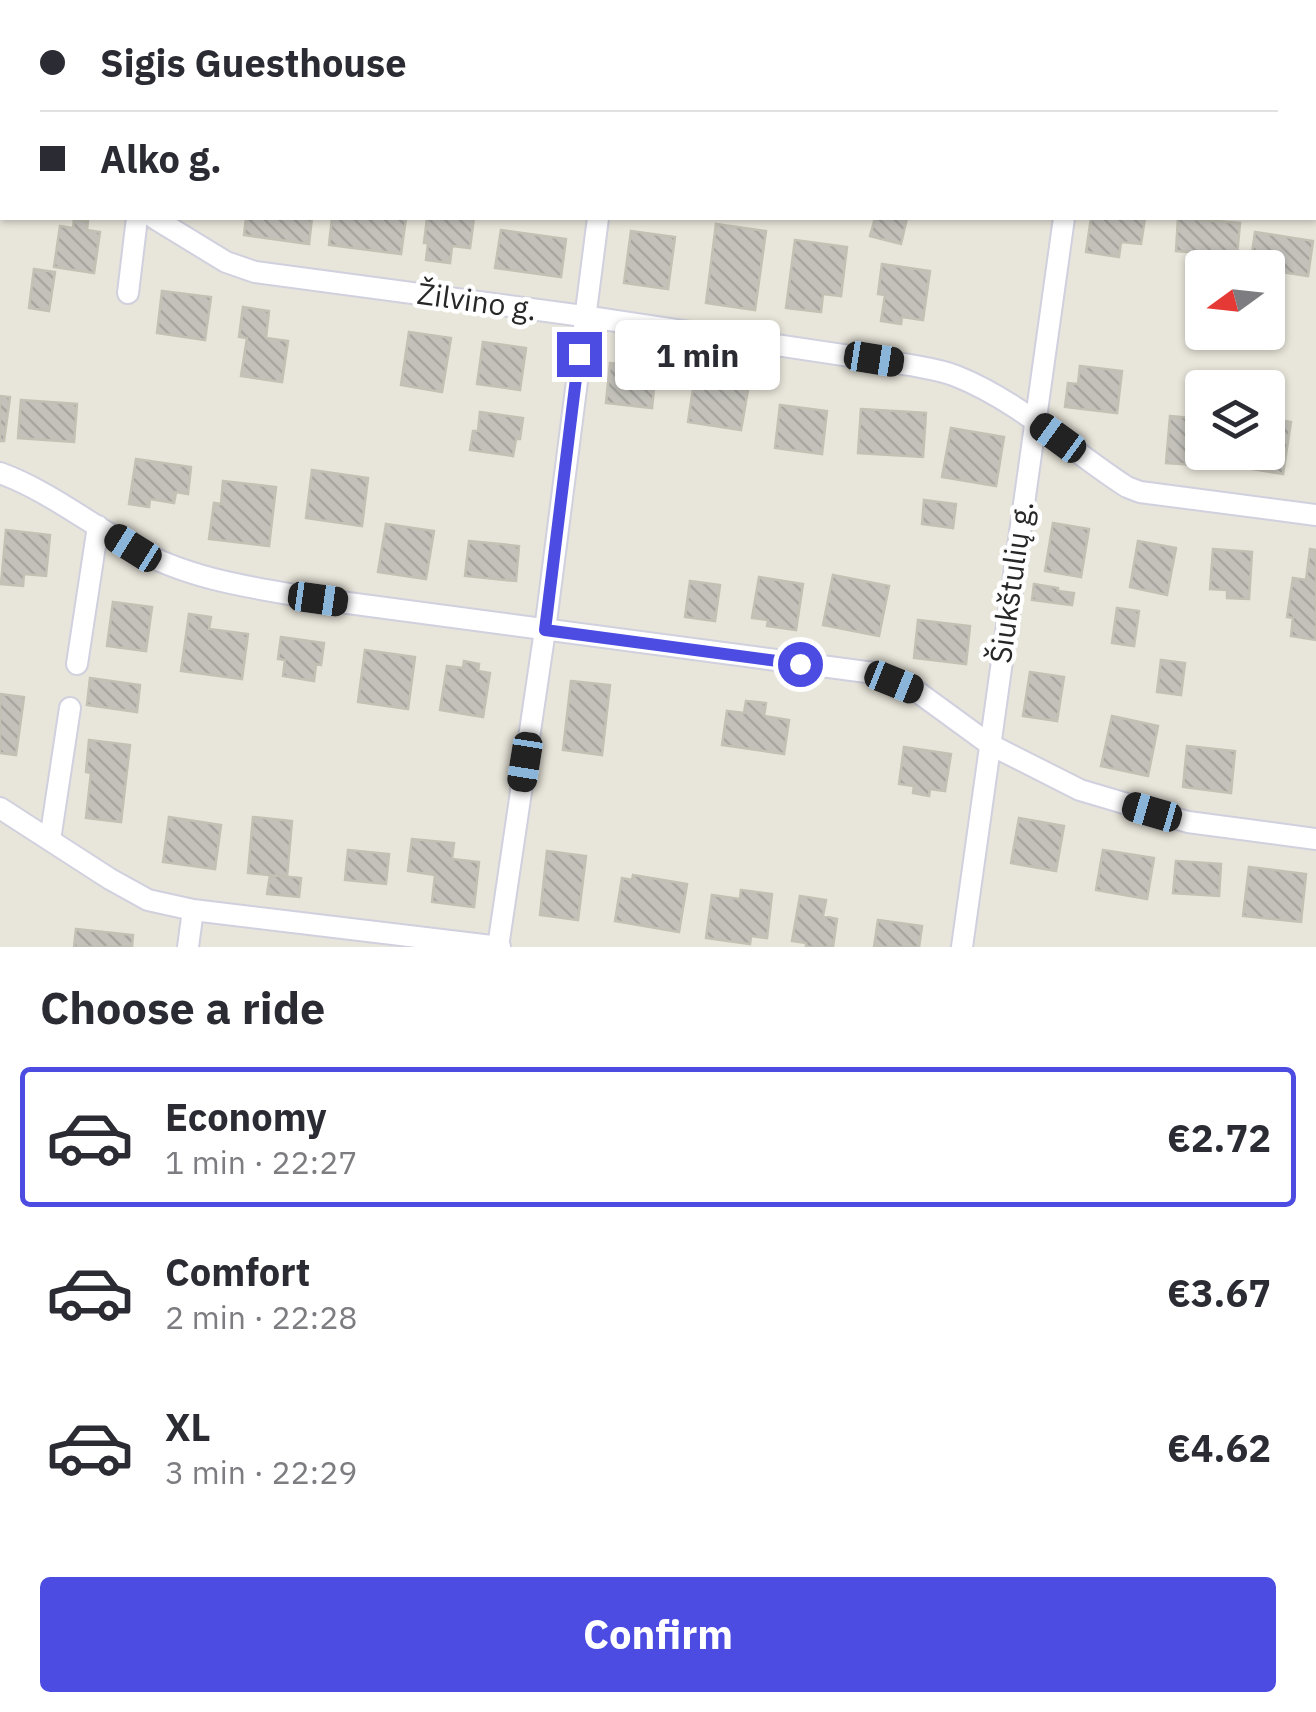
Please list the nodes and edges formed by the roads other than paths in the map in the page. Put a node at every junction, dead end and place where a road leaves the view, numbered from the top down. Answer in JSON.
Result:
{"nodes":[{"id":1,"x":137,"y":220,"type":"edge"},
{"id":2,"x":157,"y":220,"type":"edge"},
{"id":3,"x":598,"y":220,"type":"edge"},
{"id":4,"x":1064,"y":220,"type":"edge"},
{"id":5,"x":128,"y":293,"type":"dead end"},
{"id":6,"x":583,"y":316,"type":"junction"},
{"id":7,"x":1034,"y":420,"type":"junction"},
{"id":8,"x":0,"y":473,"type":"edge"},
{"id":9,"x":1316,"y":516,"type":"edge"},
{"id":10,"x":98,"y":526,"type":"junction"},
{"id":11,"x":545,"y":630,"type":"junction"},
{"id":12,"x":77,"y":664,"type":"dead end"},
{"id":13,"x":70,"y":708,"type":"dead end"},
{"id":14,"x":989,"y":744,"type":"junction"},
{"id":15,"x":0,"y":808,"type":"edge"},
{"id":16,"x":1316,"y":839,"type":"edge"},
{"id":17,"x":50,"y":840,"type":"junction"},
{"id":18,"x":193,"y":910,"type":"junction"},
{"id":19,"x":188,"y":947,"type":"edge"},
{"id":20,"x":499,"y":947,"type":"edge"},
{"id":21,"x":962,"y":947,"type":"edge"}],
"edges":[{"from":1,"to":5,"type":"street"},
{"from":2,"to":6,"type":"street","name":"Žilvino g."},
{"from":3,"to":6,"type":"street"},
{"from":4,"to":7,"type":"street","name":"Šiukštulių g."},
{"from":6,"to":7,"type":"street","name":"Žilvino g."},
{"from":6,"to":11,"type":"street"},
{"from":7,"to":9,"type":"street","name":"Žilvino g."},
{"from":7,"to":14,"type":"street","name":"Šiukštulių g."},
{"from":8,"to":10,"type":"street"},
{"from":10,"to":11,"type":"street"},
{"from":10,"to":12,"type":"street"},
{"from":11,"to":14,"type":"street"},
{"from":11,"to":20,"type":"street"},
{"from":13,"to":17,"type":"street"},
{"from":14,"to":16,"type":"street"},
{"from":14,"to":21,"type":"street","name":"Šiukštulių g."},
{"from":15,"to":17,"type":"street"},
{"from":17,"to":18,"type":"street"},
{"from":18,"to":19,"type":"street"},
{"from":18,"to":20,"type":"street"}]}
